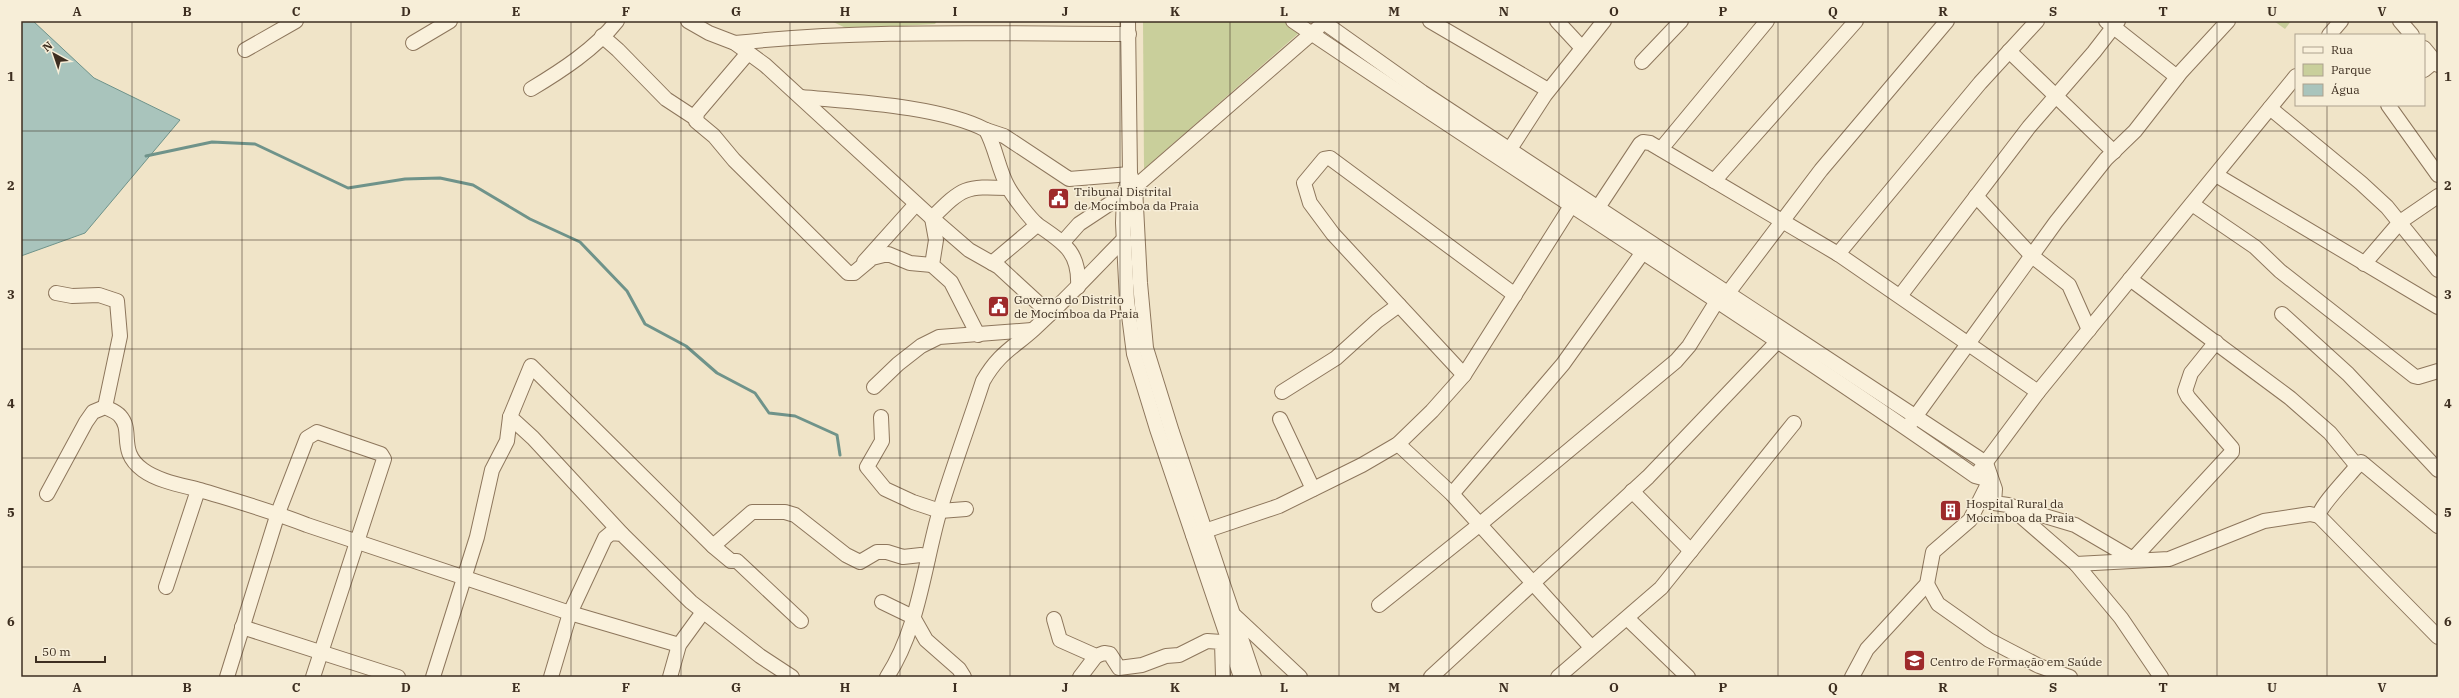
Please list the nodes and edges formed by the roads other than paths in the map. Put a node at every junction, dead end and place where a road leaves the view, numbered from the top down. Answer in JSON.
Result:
{"nodes":[{"id":1,"x":296,"y":21,"type":"edge"},
{"id":2,"x":450,"y":21,"type":"edge"},
{"id":3,"x":617,"y":21,"type":"edge"},
{"id":4,"x":688,"y":21,"type":"edge"},
{"id":5,"x":1293,"y":21,"type":"edge"},
{"id":6,"x":1324,"y":21,"type":"edge"},
{"id":7,"x":1430,"y":21,"type":"edge"},
{"id":8,"x":1557,"y":21,"type":"edge"},
{"id":9,"x":1604,"y":21,"type":"edge"},
{"id":10,"x":1681,"y":21,"type":"edge"},
{"id":11,"x":1856,"y":21,"type":"edge"},
{"id":12,"x":1947,"y":21,"type":"edge"},
{"id":13,"x":2037,"y":21,"type":"edge"},
{"id":14,"x":2228,"y":21,"type":"edge"},
{"id":15,"x":2341,"y":21,"type":"edge"},
{"id":16,"x":2400,"y":21,"type":"edge"},
{"id":17,"x":1763,"y":22,"type":"edge"},
{"id":18,"x":2112,"y":23,"type":"edge"},
{"id":19,"x":1129,"y":28,"type":"edge"},
{"id":20,"x":1312,"y":34,"type":"junction"},
{"id":21,"x":2330,"y":34,"type":"edge"},
{"id":22,"x":2411,"y":34,"type":"edge"},
{"id":23,"x":602,"y":36,"type":"junction"},
{"id":24,"x":414,"y":43,"type":"dead end"},
{"id":25,"x":735,"y":43,"type":"junction"},
{"id":26,"x":1582,"y":48,"type":"junction"},
{"id":27,"x":2425,"y":49,"type":"edge"},
{"id":28,"x":245,"y":50,"type":"dead end"},
{"id":29,"x":2009,"y":51,"type":"junction"},
{"id":30,"x":748,"y":53,"type":"junction"},
{"id":31,"x":1642,"y":62,"type":"dead end"},
{"id":32,"x":2437,"y":63,"type":"edge"},
{"id":33,"x":2425,"y":69,"type":"edge"},
{"id":34,"x":2177,"y":77,"type":"junction"},
{"id":35,"x":2295,"y":77,"type":"edge"},
{"id":36,"x":531,"y":89,"type":"dead end"},
{"id":37,"x":1548,"y":90,"type":"junction"},
{"id":38,"x":2054,"y":96,"type":"junction"},
{"id":39,"x":801,"y":98,"type":"junction"},
{"id":40,"x":1440,"y":103,"type":"junction"},
{"id":41,"x":2389,"y":106,"type":"edge"},
{"id":42,"x":2270,"y":108,"type":"junction"},
{"id":43,"x":1432,"y":116,"type":"junction"},
{"id":44,"x":695,"y":118,"type":"junction"},
{"id":45,"x":986,"y":130,"type":"junction"},
{"id":46,"x":1510,"y":149,"type":"junction"},
{"id":47,"x":1661,"y":149,"type":"junction"},
{"id":48,"x":2114,"y":152,"type":"junction"},
{"id":49,"x":1130,"y":174,"type":"junction"},
{"id":50,"x":2216,"y":175,"type":"junction"},
{"id":51,"x":2438,"y":175,"type":"edge"},
{"id":52,"x":1714,"y":181,"type":"junction"},
{"id":53,"x":1008,"y":188,"type":"junction"},
{"id":54,"x":1129,"y":191,"type":"junction"},
{"id":55,"x":1579,"y":194,"type":"junction"},
{"id":56,"x":1976,"y":196,"type":"junction"},
{"id":57,"x":2438,"y":196,"type":"edge"},
{"id":58,"x":916,"y":204,"type":"junction"},
{"id":59,"x":2192,"y":204,"type":"junction"},
{"id":60,"x":1571,"y":206,"type":"junction"},
{"id":61,"x":1599,"y":206,"type":"junction"},
{"id":62,"x":932,"y":218,"type":"junction"},
{"id":63,"x":1783,"y":221,"type":"junction"},
{"id":64,"x":2400,"y":222,"type":"junction"},
{"id":65,"x":1037,"y":225,"type":"junction"},
{"id":66,"x":1124,"y":239,"type":"junction"},
{"id":67,"x":1063,"y":242,"type":"junction"},
{"id":68,"x":1643,"y":252,"type":"junction"},
{"id":69,"x":1838,"y":254,"type":"junction"},
{"id":70,"x":2032,"y":256,"type":"junction"},
{"id":71,"x":992,"y":263,"type":"junction"},
{"id":72,"x":2364,"y":264,"type":"junction"},
{"id":73,"x":932,"y":265,"type":"junction"},
{"id":74,"x":2438,"y":270,"type":"edge"},
{"id":75,"x":854,"y":273,"type":"junction"},
{"id":76,"x":2130,"y":279,"type":"junction"},
{"id":77,"x":1078,"y":287,"type":"junction"},
{"id":78,"x":56,"y":293,"type":"dead end"},
{"id":79,"x":1515,"y":295,"type":"junction"},
{"id":80,"x":1900,"y":296,"type":"junction"},
{"id":81,"x":1722,"y":297,"type":"junction"},
{"id":82,"x":1399,"y":305,"type":"junction"},
{"id":83,"x":2438,"y":307,"type":"edge"},
{"id":84,"x":1050,"y":314,"type":"junction"},
{"id":85,"x":2282,"y":314,"type":"dead end"},
{"id":86,"x":1033,"y":330,"type":"junction"},
{"id":87,"x":2088,"y":330,"type":"junction"},
{"id":88,"x":978,"y":335,"type":"junction"},
{"id":89,"x":1778,"y":341,"type":"junction"},
{"id":90,"x":2216,"y":342,"type":"junction"},
{"id":91,"x":1969,"y":344,"type":"junction"},
{"id":92,"x":2438,"y":371,"type":"edge"},
{"id":93,"x":1464,"y":375,"type":"junction"},
{"id":94,"x":874,"y":387,"type":"dead end"},
{"id":95,"x":1282,"y":392,"type":"dead end"},
{"id":96,"x":2038,"y":392,"type":"junction"},
{"id":97,"x":104,"y":407,"type":"junction"},
{"id":98,"x":510,"y":417,"type":"junction"},
{"id":99,"x":881,"y":417,"type":"dead end"},
{"id":100,"x":1280,"y":419,"type":"dead end"},
{"id":101,"x":1911,"y":422,"type":"junction"},
{"id":102,"x":1794,"y":423,"type":"dead end"},
{"id":103,"x":1398,"y":444,"type":"junction"},
{"id":104,"x":1986,"y":463,"type":"junction"},
{"id":105,"x":2357,"y":466,"type":"junction"},
{"id":106,"x":2438,"y":470,"type":"edge"},
{"id":107,"x":1976,"y":476,"type":"junction"},
{"id":108,"x":1990,"y":480,"type":"junction"},
{"id":109,"x":1313,"y":489,"type":"junction"},
{"id":110,"x":198,"y":490,"type":"junction"},
{"id":111,"x":1632,"y":491,"type":"junction"},
{"id":112,"x":47,"y":494,"type":"dead end"},
{"id":113,"x":1452,"y":494,"type":"junction"},
{"id":114,"x":2008,"y":505,"type":"junction"},
{"id":115,"x":966,"y":509,"type":"dead end"},
{"id":116,"x":940,"y":511,"type":"junction"},
{"id":117,"x":278,"y":513,"type":"junction"},
{"id":118,"x":2319,"y":516,"type":"junction"},
{"id":119,"x":1479,"y":525,"type":"junction"},
{"id":120,"x":2438,"y":526,"type":"edge"},
{"id":121,"x":1200,"y":533,"type":"junction"},
{"id":122,"x":622,"y":534,"type":"junction"},
{"id":123,"x":356,"y":542,"type":"junction"},
{"id":124,"x":714,"y":546,"type":"junction"},
{"id":125,"x":1691,"y":551,"type":"junction"},
{"id":126,"x":928,"y":558,"type":"junction"},
{"id":127,"x":2133,"y":559,"type":"junction"},
{"id":128,"x":2076,"y":564,"type":"junction"},
{"id":129,"x":463,"y":576,"type":"junction"},
{"id":130,"x":1531,"y":583,"type":"junction"},
{"id":131,"x":1927,"y":584,"type":"junction"},
{"id":132,"x":166,"y":587,"type":"dead end"},
{"id":133,"x":882,"y":602,"type":"dead end"},
{"id":134,"x":1379,"y":605,"type":"dead end"},
{"id":135,"x":703,"y":612,"type":"junction"},
{"id":136,"x":570,"y":614,"type":"junction"},
{"id":137,"x":1234,"y":615,"type":"junction"},
{"id":138,"x":914,"y":617,"type":"junction"},
{"id":139,"x":1054,"y":619,"type":"dead end"},
{"id":140,"x":1628,"y":619,"type":"junction"},
{"id":141,"x":801,"y":621,"type":"dead end"},
{"id":142,"x":242,"y":627,"type":"junction"},
{"id":143,"x":2438,"y":637,"type":"edge"},
{"id":144,"x":678,"y":645,"type":"junction"},
{"id":145,"x":1592,"y":647,"type":"junction"},
{"id":146,"x":321,"y":654,"type":"junction"},
{"id":147,"x":1096,"y":656,"type":"junction"},
{"id":148,"x":789,"y":676,"type":"edge"},
{"id":149,"x":226,"y":677,"type":"edge"},
{"id":150,"x":313,"y":677,"type":"edge"},
{"id":151,"x":398,"y":677,"type":"edge"},
{"id":152,"x":433,"y":677,"type":"edge"},
{"id":153,"x":551,"y":677,"type":"edge"},
{"id":154,"x":670,"y":677,"type":"edge"},
{"id":155,"x":887,"y":677,"type":"edge"},
{"id":156,"x":964,"y":677,"type":"edge"},
{"id":157,"x":1080,"y":677,"type":"edge"},
{"id":158,"x":1224,"y":677,"type":"edge"},
{"id":159,"x":1241,"y":677,"type":"edge"},
{"id":160,"x":1254,"y":677,"type":"edge"},
{"id":161,"x":1300,"y":677,"type":"edge"},
{"id":162,"x":1431,"y":677,"type":"edge"},
{"id":163,"x":1558,"y":677,"type":"edge"},
{"id":164,"x":1688,"y":677,"type":"edge"},
{"id":165,"x":1852,"y":677,"type":"edge"},
{"id":166,"x":2070,"y":677,"type":"edge"},
{"id":167,"x":2161,"y":677,"type":"edge"}],
"edges":[{"from":1,"to":28,"type":"street"},
{"from":2,"to":24,"type":"street"},
{"from":3,"to":23,"type":"street"},
{"from":4,"to":25,"type":"street"},
{"from":5,"to":20,"type":"street"},
{"from":6,"to":20,"type":"street"},
{"from":6,"to":40,"type":"street"},
{"from":7,"to":37,"type":"street"},
{"from":8,"to":26,"type":"street"},
{"from":9,"to":26,"type":"street"},
{"from":10,"to":31,"type":"street"},
{"from":11,"to":52,"type":"street"},
{"from":12,"to":63,"type":"street"},
{"from":13,"to":29,"type":"street"},
{"from":14,"to":34,"type":"street"},
{"from":15,"to":21,"type":"street"},
{"from":16,"to":22,"type":"street"},
{"from":17,"to":47,"type":"street"},
{"from":18,"to":34,"type":"street"},
{"from":18,"to":38,"type":"street"},
{"from":19,"to":25,"type":"street"},
{"from":19,"to":49,"type":"street"},
{"from":20,"to":43,"type":"street"},
{"from":20,"to":54,"type":"street"},
{"from":23,"to":36,"type":"street"},
{"from":23,"to":44,"type":"street"},
{"from":25,"to":30,"type":"street"},
{"from":26,"to":37,"type":"street"},
{"from":27,"to":32,"type":"street"},
{"from":29,"to":38,"type":"street"},
{"from":29,"to":69,"type":"street"},
{"from":30,"to":39,"type":"street"},
{"from":30,"to":44,"type":"street"},
{"from":32,"to":33,"type":"street"},
{"from":34,"to":48,"type":"street"},
{"from":35,"to":42,"type":"street"},
{"from":37,"to":46,"type":"street"},
{"from":38,"to":48,"type":"street"},
{"from":38,"to":56,"type":"street"},
{"from":39,"to":45,"type":"street"},
{"from":39,"to":58,"type":"street"},
{"from":40,"to":43,"type":"street"},
{"from":40,"to":46,"type":"street"},
{"from":41,"to":51,"type":"street"},
{"from":42,"to":50,"type":"street"},
{"from":42,"to":64,"type":"street"},
{"from":43,"to":60,"type":"street"},
{"from":44,"to":75,"type":"street"},
{"from":45,"to":49,"type":"street"},
{"from":45,"to":53,"type":"street"},
{"from":46,"to":55,"type":"street"},
{"from":47,"to":52,"type":"street"},
{"from":47,"to":61,"type":"street"},
{"from":48,"to":70,"type":"street"},
{"from":49,"to":54,"type":"street"},
{"from":50,"to":59,"type":"street"},
{"from":50,"to":72,"type":"street"},
{"from":52,"to":63,"type":"street"},
{"from":53,"to":62,"type":"street"},
{"from":53,"to":65,"type":"street"},
{"from":54,"to":66,"type":"street"},
{"from":54,"to":67,"type":"street"},
{"from":54,"to":121,"type":"street"},
{"from":55,"to":60,"type":"street"},
{"from":55,"to":61,"type":"street"},
{"from":56,"to":70,"type":"street"},
{"from":56,"to":80,"type":"street"},
{"from":57,"to":64,"type":"street"},
{"from":58,"to":62,"type":"street"},
{"from":58,"to":75,"type":"street"},
{"from":59,"to":76,"type":"street"},
{"from":59,"to":92,"type":"street"},
{"from":60,"to":68,"type":"street"},
{"from":60,"to":79,"type":"street"},
{"from":61,"to":81,"type":"street"},
{"from":62,"to":71,"type":"street"},
{"from":62,"to":73,"type":"street"},
{"from":63,"to":69,"type":"street"},
{"from":63,"to":81,"type":"street"},
{"from":64,"to":72,"type":"street"},
{"from":64,"to":74,"type":"street"},
{"from":65,"to":67,"type":"street"},
{"from":65,"to":71,"type":"street"},
{"from":66,"to":77,"type":"street"},
{"from":66,"to":121,"type":"street"},
{"from":67,"to":77,"type":"street"},
{"from":68,"to":81,"type":"street"},
{"from":68,"to":113,"type":"street"},
{"from":69,"to":80,"type":"street"},
{"from":70,"to":87,"type":"street"},
{"from":70,"to":91,"type":"street"},
{"from":71,"to":84,"type":"street"},
{"from":72,"to":83,"type":"street"},
{"from":73,"to":75,"type":"street"},
{"from":73,"to":88,"type":"street"},
{"from":76,"to":87,"type":"street"},
{"from":76,"to":90,"type":"street"},
{"from":77,"to":84,"type":"street"},
{"from":78,"to":97,"type":"street"},
{"from":79,"to":82,"type":"street"},
{"from":79,"to":93,"type":"street"},
{"from":80,"to":91,"type":"street"},
{"from":81,"to":89,"type":"street"},
{"from":81,"to":101,"type":"street"},
{"from":81,"to":119,"type":"street"},
{"from":82,"to":93,"type":"street"},
{"from":82,"to":95,"type":"street"},
{"from":84,"to":86,"type":"street"},
{"from":85,"to":106,"type":"street"},
{"from":86,"to":88,"type":"street"},
{"from":86,"to":116,"type":"street"},
{"from":87,"to":96,"type":"street"},
{"from":88,"to":94,"type":"street"},
{"from":89,"to":101,"type":"street"},
{"from":89,"to":111,"type":"street"},
{"from":90,"to":105,"type":"street"},
{"from":90,"to":127,"type":"street"},
{"from":91,"to":96,"type":"street"},
{"from":91,"to":101,"type":"street"},
{"from":93,"to":103,"type":"street"},
{"from":96,"to":104,"type":"street"},
{"from":97,"to":110,"type":"street"},
{"from":97,"to":112,"type":"street"},
{"from":98,"to":122,"type":"street"},
{"from":98,"to":124,"type":"street"},
{"from":98,"to":129,"type":"street"},
{"from":99,"to":116,"type":"street"},
{"from":100,"to":109,"type":"street"},
{"from":101,"to":104,"type":"street"},
{"from":101,"to":107,"type":"street"},
{"from":102,"to":125,"type":"street"},
{"from":103,"to":109,"type":"street"},
{"from":103,"to":113,"type":"street"},
{"from":104,"to":107,"type":"street"},
{"from":104,"to":108,"type":"street"},
{"from":105,"to":118,"type":"street"},
{"from":105,"to":120,"type":"street"},
{"from":107,"to":108,"type":"street"},
{"from":108,"to":114,"type":"street"},
{"from":108,"to":131,"type":"street"},
{"from":109,"to":121,"type":"street"},
{"from":110,"to":117,"type":"street"},
{"from":110,"to":132,"type":"street"},
{"from":111,"to":125,"type":"street"},
{"from":111,"to":130,"type":"street"},
{"from":113,"to":119,"type":"street"},
{"from":114,"to":127,"type":"street"},
{"from":114,"to":128,"type":"street"},
{"from":115,"to":116,"type":"street"},
{"from":116,"to":126,"type":"street"},
{"from":117,"to":123,"type":"street"},
{"from":117,"to":123,"type":"street"},
{"from":117,"to":142,"type":"street"},
{"from":118,"to":127,"type":"street"},
{"from":118,"to":143,"type":"street"},
{"from":119,"to":130,"type":"street"},
{"from":119,"to":134,"type":"street"},
{"from":121,"to":137,"type":"street"},
{"from":121,"to":159,"type":"street"},
{"from":122,"to":135,"type":"street"},
{"from":122,"to":136,"type":"street"},
{"from":123,"to":129,"type":"street"},
{"from":123,"to":146,"type":"street"},
{"from":124,"to":126,"type":"street"},
{"from":124,"to":141,"type":"street"},
{"from":125,"to":140,"type":"street"},
{"from":126,"to":138,"type":"street"},
{"from":127,"to":128,"type":"street"},
{"from":128,"to":167,"type":"street"},
{"from":129,"to":136,"type":"street"},
{"from":129,"to":152,"type":"street"},
{"from":130,"to":145,"type":"street"},
{"from":130,"to":162,"type":"street"},
{"from":131,"to":165,"type":"street"},
{"from":131,"to":166,"type":"street"},
{"from":133,"to":138,"type":"street"},
{"from":135,"to":144,"type":"street"},
{"from":135,"to":148,"type":"street"},
{"from":136,"to":144,"type":"street"},
{"from":136,"to":153,"type":"street"},
{"from":137,"to":160,"type":"street"},
{"from":137,"to":161,"type":"street"},
{"from":138,"to":155,"type":"street"},
{"from":138,"to":156,"type":"street"},
{"from":139,"to":147,"type":"street"},
{"from":140,"to":145,"type":"street"},
{"from":140,"to":164,"type":"street"},
{"from":142,"to":146,"type":"street"},
{"from":142,"to":149,"type":"street"},
{"from":144,"to":154,"type":"street"},
{"from":145,"to":163,"type":"street"},
{"from":146,"to":150,"type":"street"},
{"from":146,"to":151,"type":"street"},
{"from":147,"to":157,"type":"street"},
{"from":147,"to":158,"type":"street"}]}
